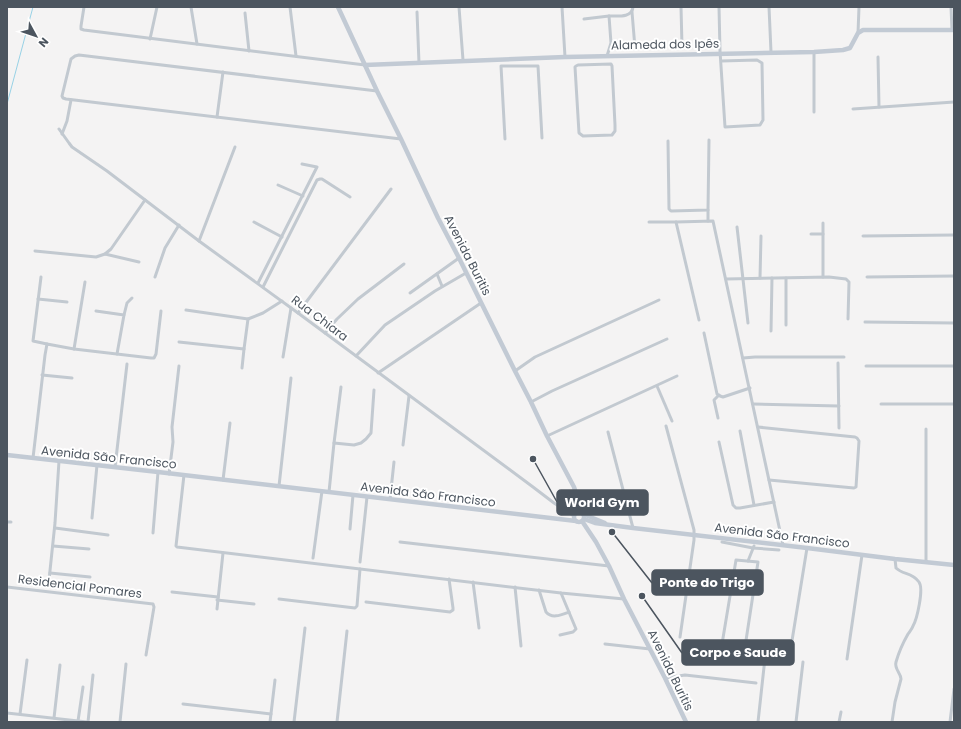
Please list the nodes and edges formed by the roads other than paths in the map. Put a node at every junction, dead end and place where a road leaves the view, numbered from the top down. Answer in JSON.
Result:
{"nodes":[{"id":1,"x":84,"y":7,"type":"edge"},
{"id":2,"x":157,"y":7,"type":"edge"},
{"id":3,"x":191,"y":7,"type":"edge"},
{"id":4,"x":290,"y":7,"type":"edge"},
{"id":5,"x":338,"y":7,"type":"edge"},
{"id":6,"x":459,"y":7,"type":"edge"},
{"id":7,"x":562,"y":7,"type":"edge"},
{"id":8,"x":633,"y":7,"type":"edge"},
{"id":9,"x":680,"y":7,"type":"edge"},
{"id":10,"x":719,"y":7,"type":"edge"},
{"id":11,"x":769,"y":7,"type":"edge"},
{"id":12,"x":859,"y":7,"type":"edge"},
{"id":13,"x":951,"y":7,"type":"edge"},
{"id":14,"x":416,"y":12,"type":"dead end"},
{"id":15,"x":632,"y":12,"type":"junction"},
{"id":16,"x":245,"y":13,"type":"dead end"},
{"id":17,"x":609,"y":16,"type":"junction"},
{"id":18,"x":584,"y":18,"type":"dead end"},
{"id":19,"x":953,"y":30,"type":"edge"},
{"id":20,"x":858,"y":33,"type":"junction"},
{"id":21,"x":150,"y":39,"type":"junction"},
{"id":22,"x":197,"y":44,"type":"junction"},
{"id":23,"x":682,"y":46,"type":"dead end"},
{"id":24,"x":635,"y":48,"type":"dead end"},
{"id":25,"x":249,"y":51,"type":"junction"},
{"id":26,"x":771,"y":52,"type":"junction"},
{"id":27,"x":814,"y":52,"type":"junction"},
{"id":28,"x":720,"y":53,"type":"junction"},
{"id":29,"x":296,"y":56,"type":"junction"},
{"id":30,"x":565,"y":56,"type":"junction"},
{"id":31,"x":595,"y":56,"type":"junction"},
{"id":32,"x":608,"y":56,"type":"junction"},
{"id":33,"x":878,"y":57,"type":"dead end"},
{"id":34,"x":518,"y":58,"type":"junction"},
{"id":35,"x":462,"y":59,"type":"junction"},
{"id":36,"x":721,"y":61,"type":"junction"},
{"id":37,"x":419,"y":63,"type":"junction"},
{"id":38,"x":365,"y":65,"type":"junction"},
{"id":39,"x":595,"y":65,"type":"junction"},
{"id":40,"x":521,"y":66,"type":"junction"},
{"id":41,"x":223,"y":72,"type":"junction"},
{"id":42,"x":377,"y":91,"type":"junction"},
{"id":43,"x":71,"y":100,"type":"junction"},
{"id":44,"x":954,"y":102,"type":"edge"},
{"id":45,"x":879,"y":107,"type":"junction"},
{"id":46,"x":853,"y":109,"type":"dead end"},
{"id":47,"x":814,"y":112,"type":"dead end"},
{"id":48,"x":217,"y":117,"type":"junction"},
{"id":49,"x":59,"y":129,"type":"dead end"},
{"id":50,"x":62,"y":134,"type":"junction"},
{"id":51,"x":542,"y":138,"type":"dead end"},
{"id":52,"x":505,"y":139,"type":"dead end"},
{"id":53,"x":402,"y":140,"type":"junction"},
{"id":54,"x":709,"y":140,"type":"dead end"},
{"id":55,"x":668,"y":141,"type":"dead end"},
{"id":56,"x":235,"y":147,"type":"dead end"},
{"id":57,"x":302,"y":164,"type":"dead end"},
{"id":58,"x":278,"y":185,"type":"dead end"},
{"id":59,"x":391,"y":189,"type":"dead end"},
{"id":60,"x":303,"y":196,"type":"junction"},
{"id":61,"x":350,"y":197,"type":"dead end"},
{"id":62,"x":145,"y":200,"type":"junction"},
{"id":63,"x":708,"y":210,"type":"junction"},
{"id":64,"x":708,"y":221,"type":"junction"},
{"id":65,"x":254,"y":222,"type":"dead end"},
{"id":66,"x":649,"y":222,"type":"dead end"},
{"id":67,"x":676,"y":222,"type":"junction"},
{"id":68,"x":823,"y":223,"type":"dead end"},
{"id":69,"x":179,"y":225,"type":"junction"},
{"id":70,"x":737,"y":227,"type":"dead end"},
{"id":71,"x":811,"y":234,"type":"dead end"},
{"id":72,"x":823,"y":234,"type":"junction"},
{"id":73,"x":954,"y":235,"type":"edge"},
{"id":74,"x":761,"y":236,"type":"dead end"},
{"id":75,"x":863,"y":236,"type":"dead end"},
{"id":76,"x":282,"y":237,"type":"junction"},
{"id":77,"x":199,"y":241,"type":"junction"},
{"id":78,"x":36,"y":251,"type":"dead end"},
{"id":79,"x":105,"y":254,"type":"junction"},
{"id":80,"x":459,"y":258,"type":"junction"},
{"id":81,"x":139,"y":262,"type":"dead end"},
{"id":82,"x":404,"y":264,"type":"dead end"},
{"id":83,"x":466,"y":273,"type":"junction"},
{"id":84,"x":437,"y":274,"type":"junction"},
{"id":85,"x":954,"y":276,"type":"edge"},
{"id":86,"x":41,"y":277,"type":"dead end"},
{"id":87,"x":155,"y":277,"type":"dead end"},
{"id":88,"x":824,"y":277,"type":"junction"},
{"id":89,"x":866,"y":277,"type":"dead end"},
{"id":90,"x":726,"y":278,"type":"junction"},
{"id":91,"x":743,"y":278,"type":"junction"},
{"id":92,"x":760,"y":278,"type":"junction"},
{"id":93,"x":772,"y":278,"type":"junction"},
{"id":94,"x":786,"y":278,"type":"junction"},
{"id":95,"x":85,"y":282,"type":"dead end"},
{"id":96,"x":258,"y":283,"type":"junction"},
{"id":97,"x":442,"y":286,"type":"junction"},
{"id":98,"x":262,"y":287,"type":"junction"},
{"id":99,"x":410,"y":293,"type":"dead end"},
{"id":100,"x":132,"y":298,"type":"dead end"},
{"id":101,"x":38,"y":299,"type":"junction"},
{"id":102,"x":659,"y":300,"type":"dead end"},
{"id":103,"x":282,"y":301,"type":"junction"},
{"id":104,"x":67,"y":302,"type":"dead end"},
{"id":105,"x":479,"y":304,"type":"junction"},
{"id":106,"x":291,"y":308,"type":"junction"},
{"id":107,"x":186,"y":310,"type":"dead end"},
{"id":108,"x":96,"y":311,"type":"dead end"},
{"id":109,"x":161,"y":312,"type":"dead end"},
{"id":110,"x":298,"y":313,"type":"junction"},
{"id":111,"x":124,"y":315,"type":"junction"},
{"id":112,"x":248,"y":319,"type":"junction"},
{"id":113,"x":848,"y":319,"type":"dead end"},
{"id":114,"x":699,"y":320,"type":"dead end"},
{"id":115,"x":865,"y":322,"type":"dead end"},
{"id":116,"x":748,"y":323,"type":"dead end"},
{"id":117,"x":954,"y":323,"type":"edge"},
{"id":118,"x":786,"y":325,"type":"dead end"},
{"id":119,"x":771,"y":331,"type":"dead end"},
{"id":120,"x":324,"y":333,"type":"junction"},
{"id":121,"x":704,"y":333,"type":"dead end"},
{"id":122,"x":667,"y":339,"type":"dead end"},
{"id":123,"x":179,"y":342,"type":"dead end"},
{"id":124,"x":48,"y":344,"type":"junction"},
{"id":125,"x":244,"y":348,"type":"junction"},
{"id":126,"x":74,"y":349,"type":"junction"},
{"id":127,"x":117,"y":354,"type":"junction"},
{"id":128,"x":356,"y":356,"type":"junction"},
{"id":129,"x":283,"y":357,"type":"dead end"},
{"id":130,"x":844,"y":357,"type":"dead end"},
{"id":131,"x":743,"y":358,"type":"junction"},
{"id":132,"x":838,"y":363,"type":"dead end"},
{"id":133,"x":127,"y":364,"type":"dead end"},
{"id":134,"x":180,"y":366,"type":"dead end"},
{"id":135,"x":866,"y":366,"type":"dead end"},
{"id":136,"x":954,"y":366,"type":"edge"},
{"id":137,"x":242,"y":368,"type":"dead end"},
{"id":138,"x":515,"y":371,"type":"junction"},
{"id":139,"x":378,"y":373,"type":"junction"},
{"id":140,"x":42,"y":375,"type":"junction"},
{"id":141,"x":677,"y":376,"type":"dead end"},
{"id":142,"x":72,"y":378,"type":"dead end"},
{"id":143,"x":291,"y":378,"type":"dead end"},
{"id":144,"x":657,"y":386,"type":"junction"},
{"id":145,"x":341,"y":387,"type":"dead end"},
{"id":146,"x":750,"y":388,"type":"junction"},
{"id":147,"x":374,"y":390,"type":"dead end"},
{"id":148,"x":719,"y":395,"type":"junction"},
{"id":149,"x":409,"y":396,"type":"junction"},
{"id":150,"x":531,"y":402,"type":"junction"},
{"id":151,"x":753,"y":404,"type":"junction"},
{"id":152,"x":881,"y":404,"type":"dead end"},
{"id":153,"x":954,"y":404,"type":"edge"},
{"id":154,"x":839,"y":406,"type":"junction"},
{"id":155,"x":718,"y":418,"type":"dead end"},
{"id":156,"x":672,"y":421,"type":"dead end"},
{"id":157,"x":230,"y":423,"type":"dead end"},
{"id":158,"x":666,"y":426,"type":"dead end"},
{"id":159,"x":758,"y":427,"type":"junction"},
{"id":160,"x":839,"y":428,"type":"dead end"},
{"id":161,"x":926,"y":428,"type":"dead end"},
{"id":162,"x":740,"y":431,"type":"dead end"},
{"id":163,"x":608,"y":432,"type":"dead end"},
{"id":164,"x":547,"y":436,"type":"junction"},
{"id":165,"x":719,"y":442,"type":"dead end"},
{"id":166,"x":334,"y":443,"type":"junction"},
{"id":167,"x":403,"y":445,"type":"dead end"},
{"id":168,"x":7,"y":456,"type":"edge"},
{"id":169,"x":33,"y":458,"type":"junction"},
{"id":170,"x":59,"y":461,"type":"junction"},
{"id":171,"x":394,"y":462,"type":"dead end"},
{"id":172,"x":97,"y":465,"type":"junction"},
{"id":173,"x":115,"y":467,"type":"junction"},
{"id":174,"x":158,"y":472,"type":"junction"},
{"id":175,"x":169,"y":474,"type":"junction"},
{"id":176,"x":184,"y":475,"type":"junction"},
{"id":177,"x":223,"y":480,"type":"junction"},
{"id":178,"x":769,"y":480,"type":"junction"},
{"id":179,"x":279,"y":486,"type":"junction"},
{"id":180,"x":322,"y":491,"type":"junction"},
{"id":181,"x":329,"y":492,"type":"junction"},
{"id":182,"x":353,"y":495,"type":"junction"},
{"id":183,"x":368,"y":497,"type":"junction"},
{"id":184,"x":390,"y":499,"type":"junction"},
{"id":185,"x":774,"y":502,"type":"junction"},
{"id":186,"x":754,"y":505,"type":"junction"},
{"id":187,"x":582,"y":517,"type":"junction"},
{"id":188,"x":92,"y":518,"type":"dead end"},
{"id":189,"x":575,"y":518,"type":"junction"},
{"id":190,"x":55,"y":528,"type":"junction"},
{"id":191,"x":633,"y":528,"type":"junction"},
{"id":192,"x":350,"y":529,"type":"dead end"},
{"id":193,"x":153,"y":533,"type":"dead end"},
{"id":194,"x":108,"y":535,"type":"dead end"},
{"id":195,"x":694,"y":535,"type":"junction"},
{"id":196,"x":400,"y":542,"type":"dead end"},
{"id":197,"x":722,"y":542,"type":"dead end"},
{"id":198,"x":755,"y":542,"type":"junction"},
{"id":199,"x":783,"y":545,"type":"junction"},
{"id":200,"x":53,"y":546,"type":"junction"},
{"id":201,"x":753,"y":548,"type":"junction"},
{"id":202,"x":807,"y":548,"type":"junction"},
{"id":203,"x":89,"y":549,"type":"dead end"},
{"id":204,"x":779,"y":550,"type":"dead end"},
{"id":205,"x":223,"y":553,"type":"junction"},
{"id":206,"x":862,"y":555,"type":"junction"},
{"id":207,"x":313,"y":558,"type":"dead end"},
{"id":208,"x":895,"y":559,"type":"junction"},
{"id":209,"x":748,"y":561,"type":"junction"},
{"id":210,"x":360,"y":562,"type":"dead end"},
{"id":211,"x":926,"y":562,"type":"junction"},
{"id":212,"x":954,"y":565,"type":"edge"},
{"id":213,"x":609,"y":566,"type":"junction"},
{"id":214,"x":360,"y":569,"type":"junction"},
{"id":215,"x":50,"y":573,"type":"junction"},
{"id":216,"x":90,"y":577,"type":"dead end"},
{"id":217,"x":449,"y":579,"type":"junction"},
{"id":218,"x":49,"y":580,"type":"dead end"},
{"id":219,"x":473,"y":582,"type":"junction"},
{"id":220,"x":7,"y":587,"type":"edge"},
{"id":221,"x":515,"y":587,"type":"junction"},
{"id":222,"x":540,"y":590,"type":"junction"},
{"id":223,"x":172,"y":592,"type":"dead end"},
{"id":224,"x":561,"y":593,"type":"junction"},
{"id":225,"x":218,"y":599,"type":"junction"},
{"id":226,"x":279,"y":599,"type":"dead end"},
{"id":227,"x":624,"y":599,"type":"junction"},
{"id":228,"x":366,"y":602,"type":"dead end"},
{"id":229,"x":254,"y":604,"type":"dead end"},
{"id":230,"x":217,"y":609,"type":"dead end"},
{"id":231,"x":569,"y":612,"type":"junction"},
{"id":232,"x":305,"y":628,"type":"dead end"},
{"id":233,"x":479,"y":628,"type":"dead end"},
{"id":234,"x":347,"y":631,"type":"dead end"},
{"id":235,"x":560,"y":635,"type":"dead end"},
{"id":236,"x":680,"y":637,"type":"dead end"},
{"id":237,"x":605,"y":644,"type":"dead end"},
{"id":238,"x":722,"y":644,"type":"dead end"},
{"id":239,"x":521,"y":646,"type":"dead end"},
{"id":240,"x":745,"y":647,"type":"dead end"},
{"id":241,"x":650,"y":649,"type":"junction"},
{"id":242,"x":790,"y":653,"type":"dead end"},
{"id":243,"x":146,"y":655,"type":"dead end"},
{"id":244,"x":765,"y":658,"type":"dead end"},
{"id":245,"x":846,"y":658,"type":"dead end"},
{"id":246,"x":27,"y":660,"type":"dead end"},
{"id":247,"x":803,"y":662,"type":"dead end"},
{"id":248,"x":126,"y":664,"type":"dead end"},
{"id":249,"x":60,"y":666,"type":"dead end"},
{"id":250,"x":93,"y":675,"type":"dead end"},
{"id":251,"x":665,"y":678,"type":"junction"},
{"id":252,"x":274,"y":680,"type":"dead end"},
{"id":253,"x":756,"y":683,"type":"dead end"},
{"id":254,"x":83,"y":687,"type":"dead end"},
{"id":255,"x":954,"y":689,"type":"edge"},
{"id":256,"x":183,"y":704,"type":"dead end"},
{"id":257,"x":7,"y":712,"type":"edge"},
{"id":258,"x":841,"y":712,"type":"dead end"},
{"id":259,"x":20,"y":714,"type":"junction"},
{"id":260,"x":271,"y":714,"type":"junction"},
{"id":261,"x":42,"y":717,"type":"junction"},
{"id":262,"x":54,"y":718,"type":"junction"},
{"id":263,"x":78,"y":721,"type":"junction"},
{"id":264,"x":41,"y":722,"type":"edge"},
{"id":265,"x":87,"y":722,"type":"edge"},
{"id":266,"x":120,"y":722,"type":"edge"},
{"id":267,"x":270,"y":722,"type":"edge"},
{"id":268,"x":294,"y":722,"type":"edge"},
{"id":269,"x":337,"y":722,"type":"edge"},
{"id":270,"x":686,"y":722,"type":"edge"},
{"id":271,"x":758,"y":722,"type":"edge"},
{"id":272,"x":796,"y":722,"type":"edge"},
{"id":273,"x":839,"y":722,"type":"edge"},
{"id":274,"x":892,"y":722,"type":"edge"},
{"id":275,"x":950,"y":722,"type":"edge"}],
"edges":[{"from":1,"to":21,"type":"street"},
{"from":2,"to":21,"type":"street"},
{"from":3,"to":22,"type":"street"},
{"from":4,"to":29,"type":"street"},
{"from":5,"to":38,"type":"street","name":"Avenida Buritis"},
{"from":6,"to":35,"type":"street"},
{"from":7,"to":30,"type":"street"},
{"from":8,"to":15,"type":"street"},
{"from":9,"to":23,"type":"street"},
{"from":10,"to":28,"type":"street"},
{"from":11,"to":26,"type":"street"},
{"from":12,"to":20,"type":"street"},
{"from":13,"to":19,"type":"street"},
{"from":14,"to":37,"type":"street"},
{"from":15,"to":17,"type":"street"},
{"from":15,"to":24,"type":"street"},
{"from":16,"to":25,"type":"street"},
{"from":17,"to":18,"type":"street"},
{"from":17,"to":32,"type":"street"},
{"from":19,"to":20,"type":"street"},
{"from":20,"to":27,"type":"street","name":"Alameda dos Ipês"},
{"from":21,"to":22,"type":"street"},
{"from":22,"to":25,"type":"street"},
{"from":25,"to":29,"type":"street"},
{"from":26,"to":27,"type":"street","name":"Alameda dos Ipês"},
{"from":26,"to":28,"type":"street","name":"Alameda dos Ipês"},
{"from":27,"to":47,"type":"street"},
{"from":28,"to":32,"type":"street","name":"Alameda dos Ipês"},
{"from":28,"to":36,"type":"street"},
{"from":29,"to":38,"type":"street"},
{"from":30,"to":31,"type":"street","name":"Alameda dos Ipês"},
{"from":30,"to":34,"type":"street","name":"Alameda dos Ipês"},
{"from":31,"to":32,"type":"street","name":"Alameda dos Ipês"},
{"from":31,"to":39,"type":"street"},
{"from":33,"to":45,"type":"street"},
{"from":34,"to":35,"type":"street","name":"Alameda dos Ipês"},
{"from":34,"to":40,"type":"street"},
{"from":35,"to":37,"type":"street","name":"Alameda dos Ipês"},
{"from":36,"to":36,"type":"street"},
{"from":37,"to":38,"type":"street","name":"Alameda dos Ipês"},
{"from":38,"to":42,"type":"street","name":"Avenida Buritis"},
{"from":39,"to":39,"type":"street"},
{"from":40,"to":51,"type":"street"},
{"from":40,"to":52,"type":"street"},
{"from":41,"to":42,"type":"street"},
{"from":41,"to":43,"type":"street"},
{"from":41,"to":48,"type":"street"},
{"from":42,"to":53,"type":"street","name":"Avenida Buritis"},
{"from":43,"to":48,"type":"street"},
{"from":43,"to":50,"type":"street"},
{"from":44,"to":45,"type":"street"},
{"from":45,"to":46,"type":"street"},
{"from":48,"to":53,"type":"street"},
{"from":49,"to":50,"type":"street","name":"Rua Chiara"},
{"from":50,"to":62,"type":"street","name":"Rua Chiara"},
{"from":53,"to":80,"type":"street","name":"Avenida Buritis"},
{"from":54,"to":63,"type":"street"},
{"from":55,"to":63,"type":"street"},
{"from":56,"to":77,"type":"street"},
{"from":57,"to":60,"type":"street"},
{"from":58,"to":60,"type":"street"},
{"from":59,"to":110,"type":"street"},
{"from":60,"to":76,"type":"street"},
{"from":61,"to":98,"type":"street"},
{"from":62,"to":69,"type":"street","name":"Rua Chiara"},
{"from":62,"to":79,"type":"street"},
{"from":63,"to":64,"type":"street"},
{"from":64,"to":67,"type":"street"},
{"from":64,"to":90,"type":"street"},
{"from":65,"to":76,"type":"street"},
{"from":66,"to":67,"type":"street"},
{"from":67,"to":114,"type":"street"},
{"from":68,"to":72,"type":"street"},
{"from":69,"to":77,"type":"street","name":"Rua Chiara"},
{"from":69,"to":87,"type":"street"},
{"from":70,"to":91,"type":"street"},
{"from":71,"to":72,"type":"street"},
{"from":72,"to":88,"type":"street"},
{"from":73,"to":75,"type":"street"},
{"from":74,"to":92,"type":"street"},
{"from":76,"to":96,"type":"street"},
{"from":77,"to":96,"type":"street","name":"Rua Chiara"},
{"from":78,"to":79,"type":"street"},
{"from":79,"to":81,"type":"street"},
{"from":80,"to":83,"type":"street","name":"Avenida Buritis"},
{"from":80,"to":84,"type":"street"},
{"from":82,"to":120,"type":"street"},
{"from":83,"to":97,"type":"street"},
{"from":83,"to":105,"type":"street","name":"Avenida Buritis"},
{"from":84,"to":97,"type":"street"},
{"from":84,"to":99,"type":"street"},
{"from":85,"to":89,"type":"street"},
{"from":86,"to":101,"type":"street"},
{"from":88,"to":94,"type":"street"},
{"from":88,"to":113,"type":"street"},
{"from":90,"to":91,"type":"street"},
{"from":90,"to":131,"type":"street"},
{"from":91,"to":92,"type":"street"},
{"from":91,"to":116,"type":"street"},
{"from":92,"to":93,"type":"street"},
{"from":93,"to":94,"type":"street"},
{"from":93,"to":119,"type":"street"},
{"from":94,"to":118,"type":"street"},
{"from":95,"to":126,"type":"street"},
{"from":96,"to":98,"type":"street","name":"Rua Chiara"},
{"from":97,"to":128,"type":"street"},
{"from":98,"to":103,"type":"street","name":"Rua Chiara"},
{"from":100,"to":111,"type":"street"},
{"from":101,"to":104,"type":"street"},
{"from":101,"to":124,"type":"street"},
{"from":102,"to":138,"type":"street"},
{"from":103,"to":106,"type":"street","name":"Rua Chiara"},
{"from":103,"to":112,"type":"street"},
{"from":105,"to":138,"type":"street","name":"Avenida Buritis"},
{"from":105,"to":139,"type":"street"},
{"from":106,"to":110,"type":"street","name":"Rua Chiara"},
{"from":106,"to":129,"type":"street"},
{"from":107,"to":112,"type":"street"},
{"from":108,"to":111,"type":"street"},
{"from":109,"to":127,"type":"street"},
{"from":110,"to":120,"type":"street","name":"Rua Chiara"},
{"from":111,"to":127,"type":"street"},
{"from":112,"to":125,"type":"street"},
{"from":115,"to":117,"type":"street"},
{"from":120,"to":128,"type":"street","name":"Rua Chiara"},
{"from":121,"to":148,"type":"street"},
{"from":122,"to":150,"type":"street"},
{"from":123,"to":125,"type":"street"},
{"from":124,"to":126,"type":"street"},
{"from":124,"to":140,"type":"street","name":"Avenida São Francisco"},
{"from":125,"to":137,"type":"street"},
{"from":126,"to":127,"type":"street"},
{"from":128,"to":139,"type":"street","name":"Rua Chiara"},
{"from":130,"to":131,"type":"street"},
{"from":131,"to":146,"type":"street"},
{"from":132,"to":154,"type":"street"},
{"from":133,"to":173,"type":"street"},
{"from":134,"to":175,"type":"street"},
{"from":135,"to":136,"type":"street"},
{"from":138,"to":150,"type":"street","name":"Avenida Buritis"},
{"from":139,"to":149,"type":"street","name":"Rua Chiara"},
{"from":140,"to":142,"type":"street"},
{"from":140,"to":169,"type":"street","name":"Avenida São Francisco"},
{"from":141,"to":144,"type":"street"},
{"from":143,"to":179,"type":"street"},
{"from":144,"to":156,"type":"street"},
{"from":144,"to":164,"type":"street"},
{"from":145,"to":166,"type":"street"},
{"from":146,"to":148,"type":"street"},
{"from":146,"to":151,"type":"street"},
{"from":147,"to":166,"type":"street"},
{"from":148,"to":155,"type":"street"},
{"from":149,"to":167,"type":"street"},
{"from":149,"to":189,"type":"street","name":"Rua Chiara"},
{"from":150,"to":164,"type":"street","name":"Avenida Buritis"},
{"from":151,"to":154,"type":"street"},
{"from":151,"to":159,"type":"street"},
{"from":152,"to":153,"type":"street"},
{"from":154,"to":160,"type":"street"},
{"from":157,"to":177,"type":"street"},
{"from":158,"to":195,"type":"street"},
{"from":159,"to":178,"type":"street"},
{"from":159,"to":178,"type":"street"},
{"from":161,"to":211,"type":"street"},
{"from":162,"to":186,"type":"street"},
{"from":163,"to":191,"type":"street"},
{"from":164,"to":187,"type":"street","name":"Avenida Buritis"},
{"from":165,"to":186,"type":"street"},
{"from":166,"to":181,"type":"street"},
{"from":168,"to":169,"type":"street","name":"Avenida São Francisco"},
{"from":169,"to":170,"type":"street","name":"Avenida São Francisco"},
{"from":170,"to":172,"type":"street","name":"Avenida São Francisco"},
{"from":170,"to":190,"type":"street"},
{"from":171,"to":184,"type":"street"},
{"from":172,"to":173,"type":"street","name":"Avenida São Francisco"},
{"from":172,"to":188,"type":"street"},
{"from":173,"to":174,"type":"street","name":"Avenida São Francisco"},
{"from":174,"to":175,"type":"street","name":"Avenida São Francisco"},
{"from":174,"to":193,"type":"street"},
{"from":175,"to":176,"type":"street","name":"Avenida São Francisco"},
{"from":176,"to":177,"type":"street","name":"Avenida São Francisco"},
{"from":176,"to":205,"type":"street"},
{"from":177,"to":179,"type":"street","name":"Avenida São Francisco"},
{"from":178,"to":185,"type":"street"},
{"from":179,"to":180,"type":"street","name":"Avenida São Francisco"},
{"from":180,"to":181,"type":"street","name":"Avenida São Francisco"},
{"from":180,"to":207,"type":"street"},
{"from":181,"to":182,"type":"street","name":"Avenida São Francisco"},
{"from":182,"to":183,"type":"street","name":"Avenida São Francisco"},
{"from":182,"to":192,"type":"street"},
{"from":183,"to":184,"type":"street","name":"Avenida São Francisco"},
{"from":183,"to":210,"type":"street"},
{"from":184,"to":189,"type":"street","name":"Avenida São Francisco"},
{"from":185,"to":186,"type":"street"},
{"from":185,"to":199,"type":"street"},
{"from":187,"to":189,"type":"street","name":"Avenida São Francisco"},
{"from":187,"to":189,"type":"street"},
{"from":187,"to":191,"type":"street","name":"Avenida São Francisco"},
{"from":187,"to":213,"type":"street","name":"Avenida Buritis"},
{"from":190,"to":194,"type":"street"},
{"from":190,"to":200,"type":"street"},
{"from":191,"to":195,"type":"street","name":"Avenida São Francisco"},
{"from":195,"to":198,"type":"street","name":"Avenida São Francisco"},
{"from":195,"to":236,"type":"street"},
{"from":196,"to":213,"type":"street"},
{"from":197,"to":201,"type":"street"},
{"from":198,"to":199,"type":"street","name":"Avenida São Francisco"},
{"from":198,"to":201,"type":"street"},
{"from":199,"to":202,"type":"street","name":"Avenida São Francisco"},
{"from":200,"to":203,"type":"street"},
{"from":200,"to":215,"type":"street"},
{"from":201,"to":204,"type":"street"},
{"from":201,"to":209,"type":"street"},
{"from":202,"to":206,"type":"street","name":"Avenida São Francisco"},
{"from":202,"to":242,"type":"street"},
{"from":205,"to":214,"type":"street"},
{"from":205,"to":225,"type":"street"},
{"from":206,"to":208,"type":"street","name":"Avenida São Francisco"},
{"from":206,"to":245,"type":"street"},
{"from":208,"to":211,"type":"street","name":"Avenida São Francisco"},
{"from":208,"to":274,"type":"street"},
{"from":209,"to":238,"type":"street"},
{"from":209,"to":240,"type":"street"},
{"from":211,"to":212,"type":"street","name":"Avenida São Francisco"},
{"from":213,"to":227,"type":"street","name":"Avenida Buritis"},
{"from":214,"to":217,"type":"street"},
{"from":214,"to":226,"type":"street"},
{"from":215,"to":216,"type":"street"},
{"from":215,"to":218,"type":"street"},
{"from":217,"to":219,"type":"street"},
{"from":217,"to":228,"type":"street"},
{"from":219,"to":221,"type":"street"},
{"from":219,"to":233,"type":"street"},
{"from":220,"to":243,"type":"street","name":"Residencial Pomares"},
{"from":221,"to":222,"type":"street"},
{"from":221,"to":239,"type":"street"},
{"from":222,"to":224,"type":"street"},
{"from":222,"to":231,"type":"street"},
{"from":223,"to":225,"type":"street"},
{"from":224,"to":227,"type":"street"},
{"from":224,"to":231,"type":"street"},
{"from":225,"to":229,"type":"street"},
{"from":225,"to":230,"type":"street"},
{"from":227,"to":241,"type":"street","name":"Avenida Buritis"},
{"from":231,"to":235,"type":"street"},
{"from":232,"to":268,"type":"street"},
{"from":234,"to":269,"type":"street"},
{"from":237,"to":241,"type":"street"},
{"from":241,"to":251,"type":"street","name":"Avenida Buritis"},
{"from":244,"to":271,"type":"street"},
{"from":246,"to":259,"type":"street"},
{"from":247,"to":272,"type":"street"},
{"from":248,"to":266,"type":"street"},
{"from":249,"to":262,"type":"street"},
{"from":250,"to":265,"type":"street"},
{"from":251,"to":253,"type":"street"},
{"from":251,"to":270,"type":"street","name":"Avenida Buritis"},
{"from":252,"to":260,"type":"street"},
{"from":254,"to":263,"type":"street"},
{"from":255,"to":275,"type":"street"},
{"from":256,"to":260,"type":"street"},
{"from":257,"to":259,"type":"street"},
{"from":258,"to":273,"type":"street"},
{"from":259,"to":261,"type":"street"},
{"from":260,"to":267,"type":"street"},
{"from":261,"to":262,"type":"street"},
{"from":261,"to":264,"type":"street"},
{"from":262,"to":263,"type":"street"},
{"from":263,"to":265,"type":"street"}]}
